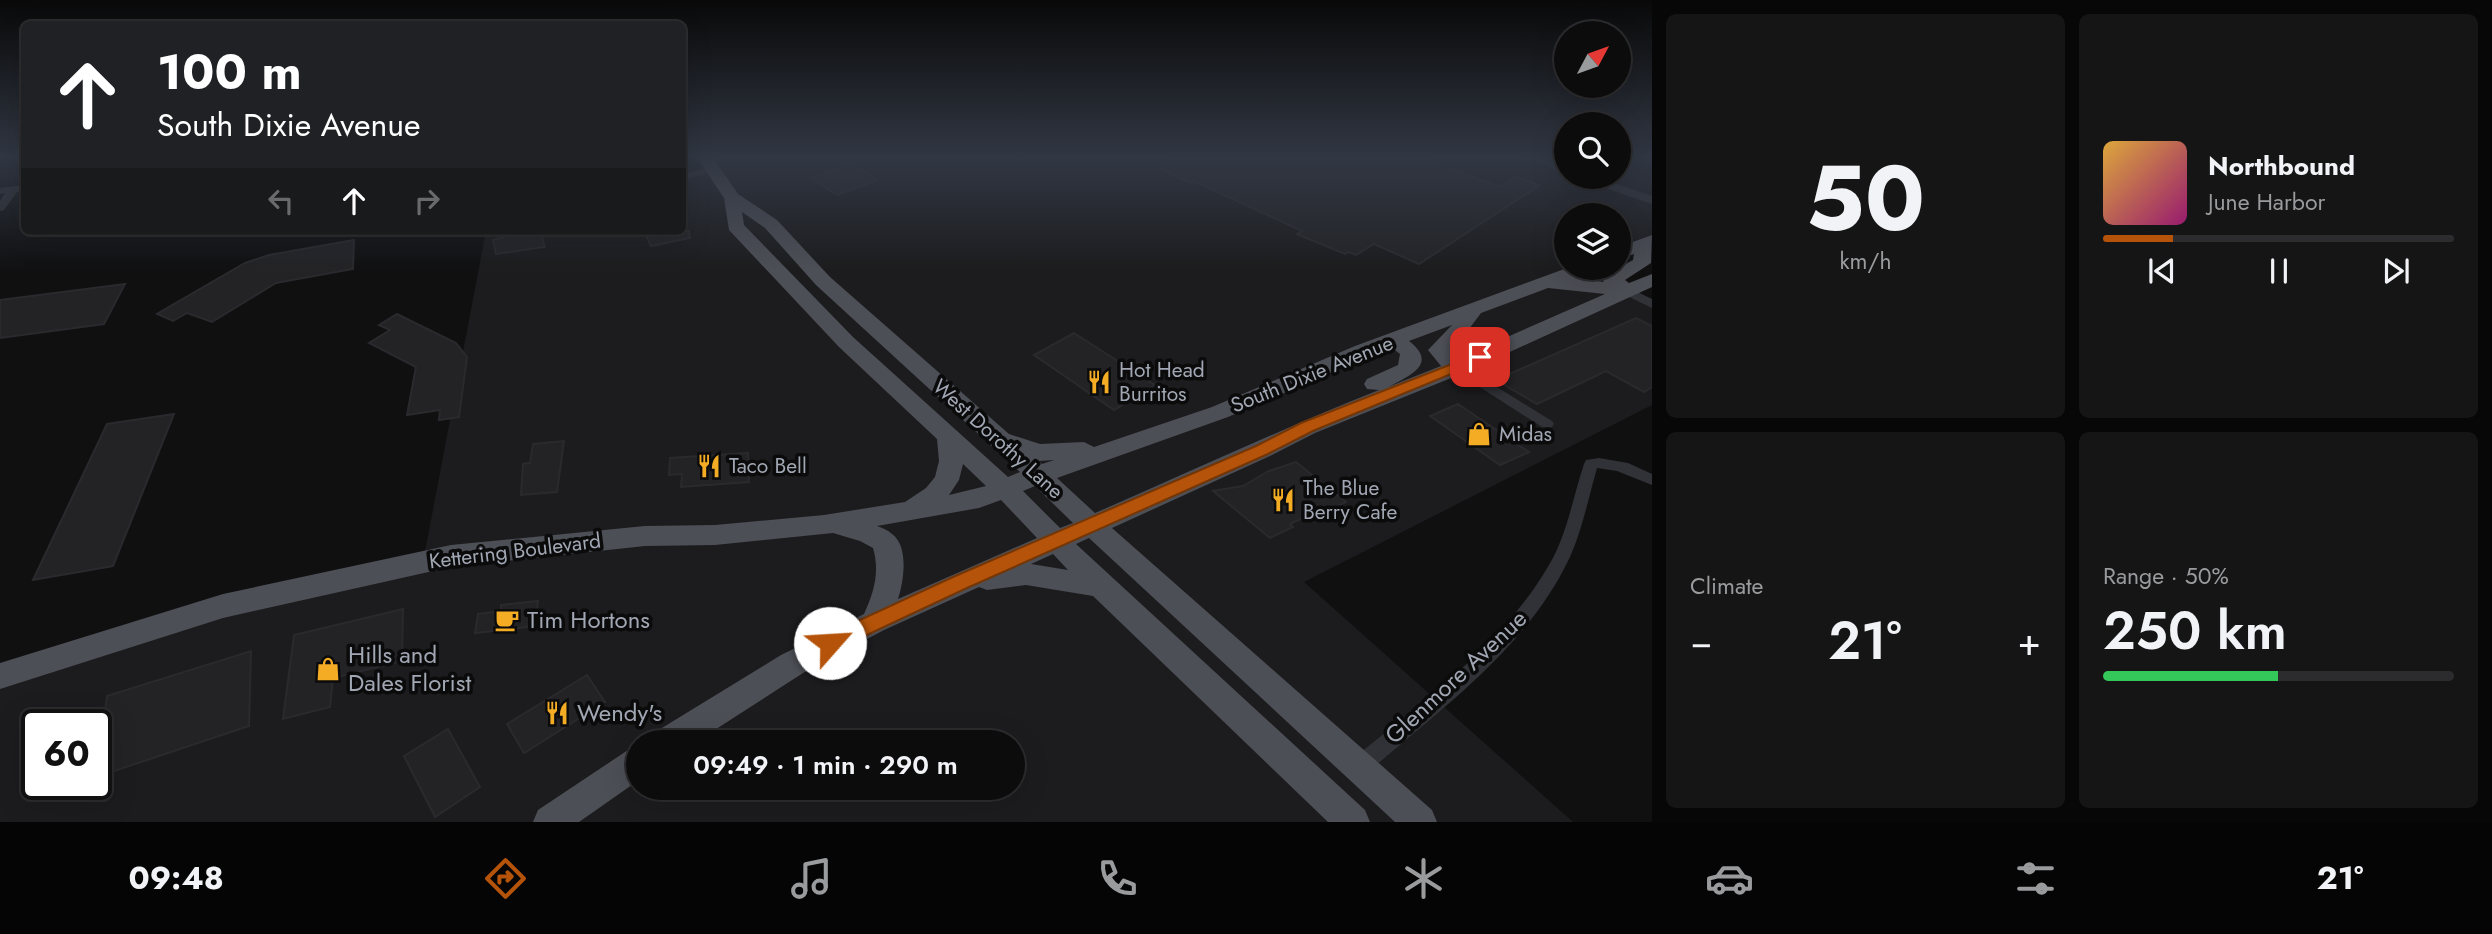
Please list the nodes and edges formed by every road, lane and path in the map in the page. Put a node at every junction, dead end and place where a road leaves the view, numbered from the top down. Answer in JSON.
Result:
{"nodes":[{"id":1,"x":14,"y":194,"type":"edge"},
{"id":2,"x":730,"y":194,"type":"edge"},
{"id":3,"x":732,"y":198,"type":"junction"},
{"id":4,"x":0,"y":208,"type":"edge"},
{"id":5,"x":1648,"y":242,"type":"edge"},
{"id":6,"x":1631,"y":249,"type":"edge"},
{"id":7,"x":1652,"y":279,"type":"edge"},
{"id":8,"x":1554,"y":280,"type":"edge"},
{"id":9,"x":1542,"y":285,"type":"junction"},
{"id":10,"x":1627,"y":291,"type":"junction"},
{"id":11,"x":1652,"y":304,"type":"edge"},
{"id":12,"x":1479,"y":308,"type":"junction"},
{"id":13,"x":1395,"y":340,"type":"junction"},
{"id":14,"x":1458,"y":367,"type":"junction"},
{"id":15,"x":1547,"y":424,"type":"dead end"},
{"id":16,"x":1307,"y":427,"type":"junction"},
{"id":17,"x":993,"y":433,"type":"junction"},
{"id":18,"x":948,"y":437,"type":"junction"},
{"id":19,"x":1115,"y":448,"type":"junction"},
{"id":20,"x":1038,"y":475,"type":"junction"},
{"id":21,"x":1652,"y":480,"type":"edge"},
{"id":22,"x":1004,"y":489,"type":"junction"},
{"id":23,"x":906,"y":513,"type":"junction"},
{"id":24,"x":824,"y":525,"type":"junction"},
{"id":25,"x":1091,"y":525,"type":"junction"},
{"id":26,"x":1056,"y":541,"type":"junction"},
{"id":27,"x":960,"y":582,"type":"junction"},
{"id":28,"x":1101,"y":586,"type":"junction"},
{"id":29,"x":874,"y":622,"type":"junction"},
{"id":30,"x":0,"y":676,"type":"edge"},
{"id":31,"x":687,"y":730,"type":"edge"},
{"id":32,"x":1359,"y":767,"type":"junction"},
{"id":33,"x":626,"y":770,"type":"edge"},
{"id":34,"x":550,"y":822,"type":"edge"},
{"id":35,"x":1353,"y":822,"type":"edge"},
{"id":36,"x":1420,"y":822,"type":"edge"}],
"edges":[{"from":1,"to":4,"type":"street"},
{"from":2,"to":3,"type":"main road","name":"West Dorothy Lane"},
{"from":3,"to":17,"type":"main road","name":"West Dorothy Lane"},
{"from":3,"to":18,"type":"main road","name":"West Dorothy Lane"},
{"from":5,"to":6,"type":"main road"},
{"from":5,"to":10,"type":"main road"},
{"from":7,"to":10,"type":"main road"},
{"from":8,"to":9,"type":"main road","name":"South Dixie Avenue"},
{"from":9,"to":10,"type":"main road"},
{"from":9,"to":12,"type":"main road","name":"South Dixie Avenue"},
{"from":10,"to":11,"type":"street"},
{"from":10,"to":14,"type":"main road"},
{"from":12,"to":13,"type":"main road","name":"South Dixie Avenue"},
{"from":12,"to":14,"type":"main road"},
{"from":13,"to":16,"type":"main road"},
{"from":13,"to":19,"type":"main road","name":"South Dixie Avenue"},
{"from":14,"to":15,"type":"street"},
{"from":14,"to":16,"type":"main road"},
{"from":16,"to":25,"type":"main road"},
{"from":17,"to":19,"type":"main road"},
{"from":17,"to":20,"type":"main road","name":"West Dorothy Lane"},
{"from":18,"to":22,"type":"main road","name":"West Dorothy Lane"},
{"from":18,"to":23,"type":"main road"},
{"from":19,"to":20,"type":"main road","name":"South Dixie Avenue"},
{"from":20,"to":22,"type":"main road","name":"Kettering Boulevard"},
{"from":20,"to":25,"type":"main road","name":"West Dorothy Lane"},
{"from":21,"to":32,"type":"street","name":"Glenmore Avenue"},
{"from":22,"to":23,"type":"main road","name":"Kettering Boulevard"},
{"from":22,"to":26,"type":"main road","name":"West Dorothy Lane"},
{"from":23,"to":24,"type":"main road","name":"Kettering Boulevard"},
{"from":24,"to":29,"type":"main road"},
{"from":24,"to":30,"type":"main road","name":"Kettering Boulevard"},
{"from":25,"to":26,"type":"main road"},
{"from":25,"to":32,"type":"main road","name":"West Dorothy Lane"},
{"from":26,"to":27,"type":"main road"},
{"from":26,"to":28,"type":"main road","name":"West Dorothy Lane"},
{"from":27,"to":28,"type":"main road"},
{"from":27,"to":29,"type":"main road"},
{"from":28,"to":35,"type":"main road","name":"West Dorothy Lane"},
{"from":29,"to":31,"type":"main road"},
{"from":32,"to":36,"type":"main road","name":"West Dorothy Lane"},
{"from":33,"to":34,"type":"main road"}]}
